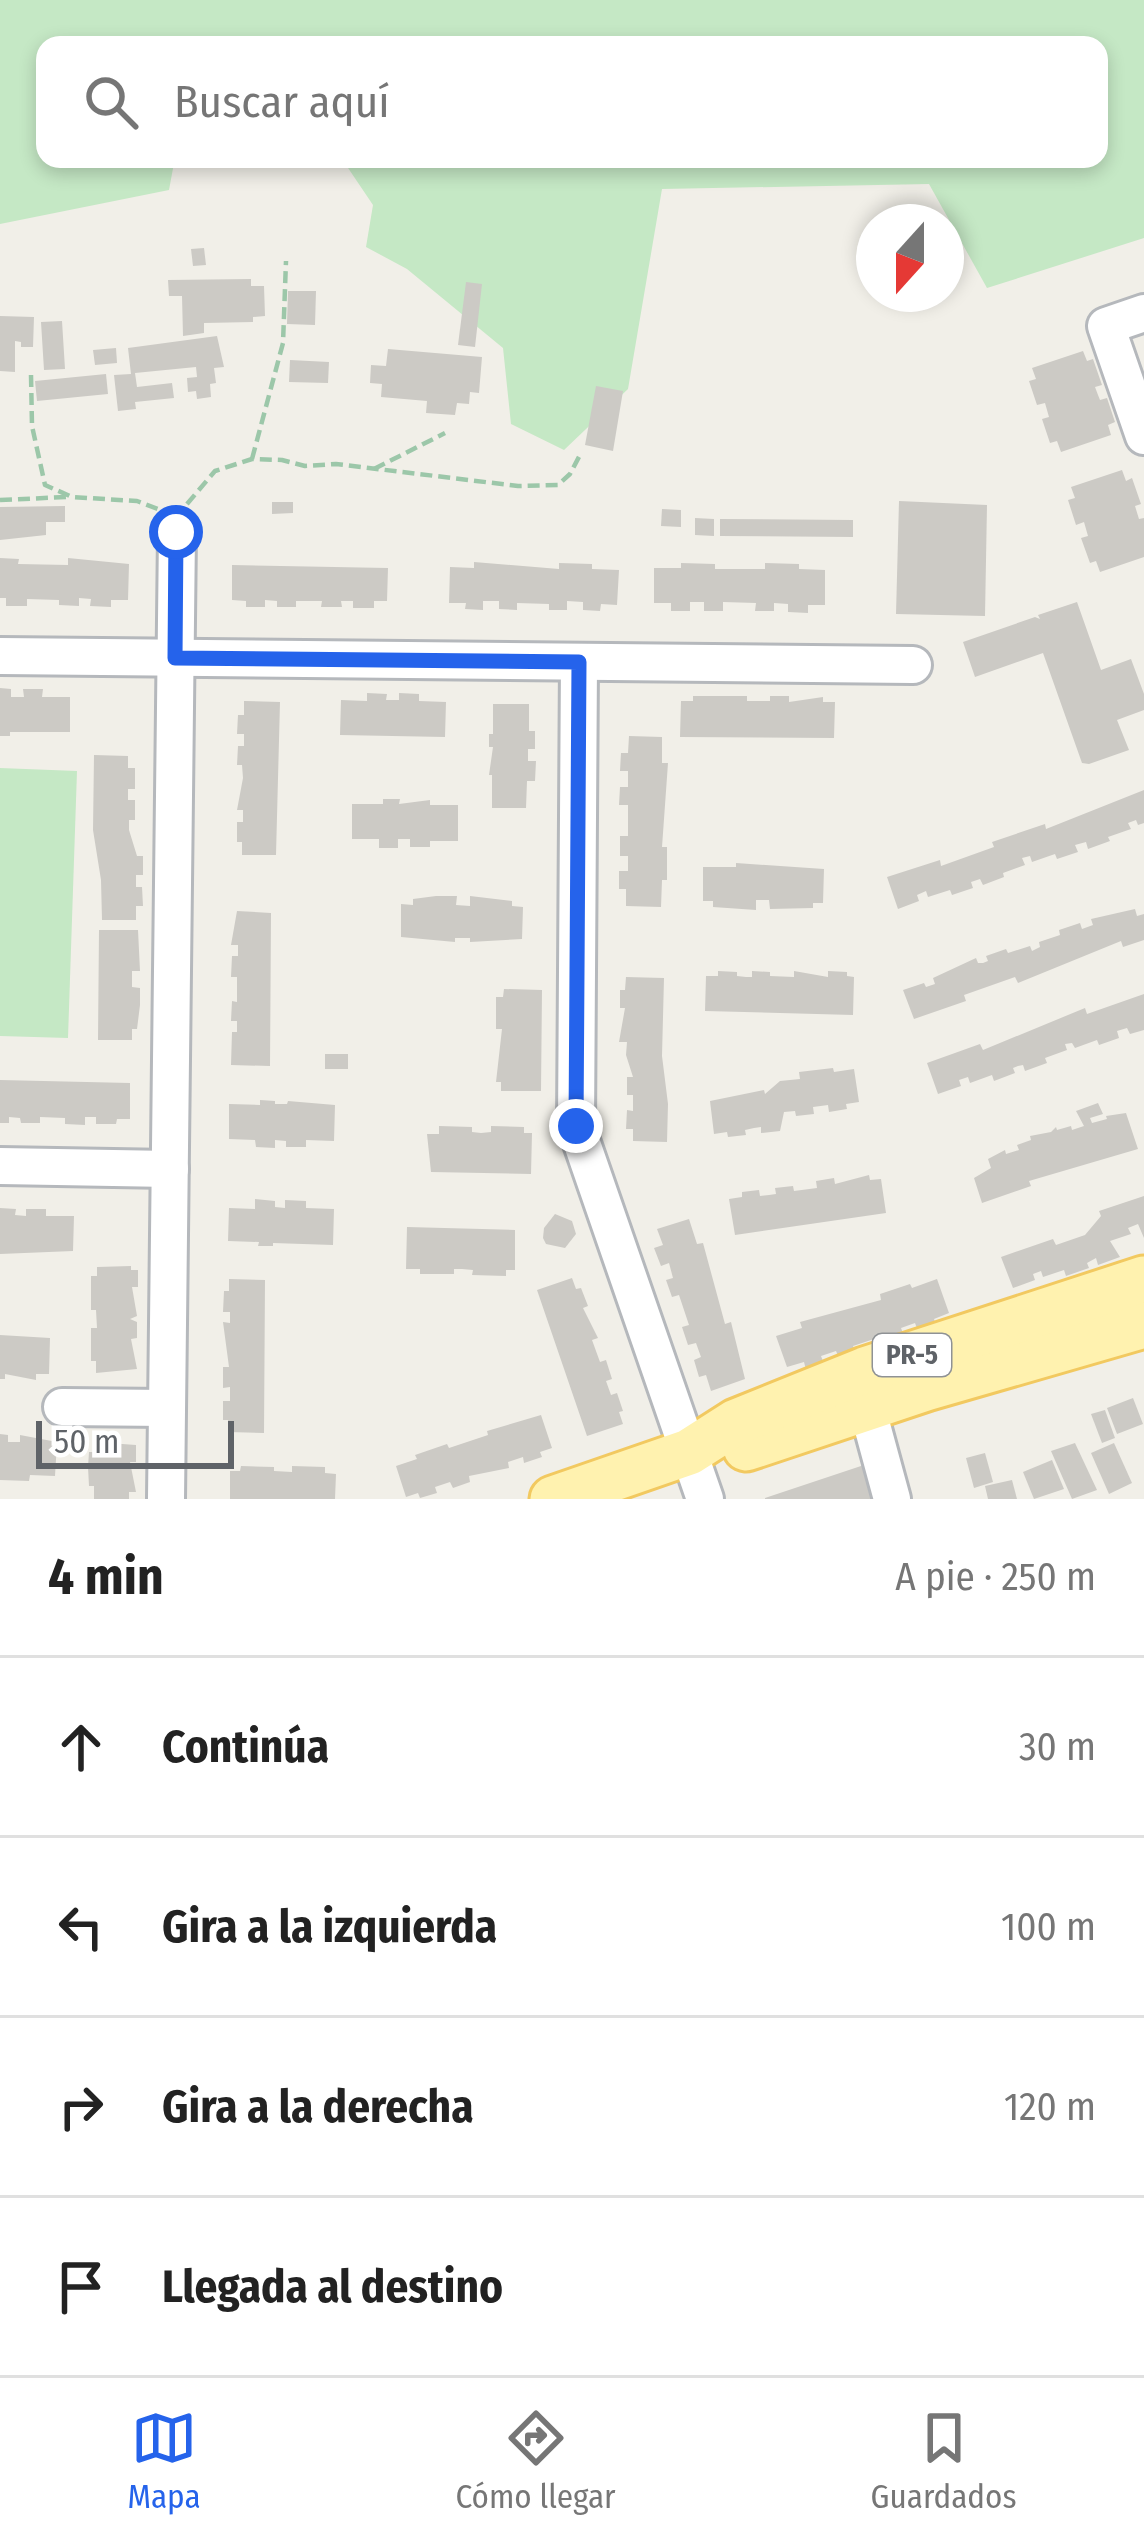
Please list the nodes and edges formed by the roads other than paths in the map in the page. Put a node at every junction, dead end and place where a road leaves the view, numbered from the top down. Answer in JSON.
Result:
{"nodes":[{"id":1,"x":1144,"y":313,"type":"edge"},
{"id":2,"x":1144,"y":436,"type":"edge"},
{"id":3,"x":176,"y":532,"type":"road end"},
{"id":4,"x":0,"y":656,"type":"edge"},
{"id":5,"x":175,"y":658,"type":"junction"},
{"id":6,"x":579,"y":662,"type":"junction"},
{"id":7,"x":913,"y":665,"type":"dead end"},
{"id":8,"x":0,"y":1166,"type":"edge"},
{"id":9,"x":170,"y":1169,"type":"junction"},
{"id":10,"x":1144,"y":1280,"type":"edge"},
{"id":11,"x":1144,"y":1325,"type":"edge"},
{"id":12,"x":62,"y":1407,"type":"dead end"},
{"id":13,"x":868,"y":1407,"type":"junction"},
{"id":14,"x":167,"y":1408,"type":"junction"},
{"id":15,"x":689,"y":1452,"type":"junction"},
{"id":16,"x":166,"y":1499,"type":"edge"},
{"id":17,"x":553,"y":1499,"type":"edge"},
{"id":18,"x":705,"y":1499,"type":"edge"},
{"id":19,"x":892,"y":1499,"type":"edge"}],
"edges":[{"from":1,"to":2,"type":"street"},
{"from":3,"to":5,"type":"street"},
{"from":4,"to":5,"type":"street"},
{"from":5,"to":6,"type":"street"},
{"from":5,"to":9,"type":"street"},
{"from":6,"to":7,"type":"street"},
{"from":6,"to":15,"type":"street"},
{"from":8,"to":9,"type":"street"},
{"from":9,"to":14,"type":"street"},
{"from":10,"to":15,"type":"main road","number":"PR-5"},
{"from":11,"to":13,"type":"main road","number":"PR-5"},
{"from":12,"to":14,"type":"street"},
{"from":13,"to":15,"type":"main road","number":"PR-5"},
{"from":13,"to":19,"type":"street"},
{"from":14,"to":16,"type":"street"},
{"from":15,"to":17,"type":"main road","number":"PR-5"},
{"from":15,"to":18,"type":"street"}]}
